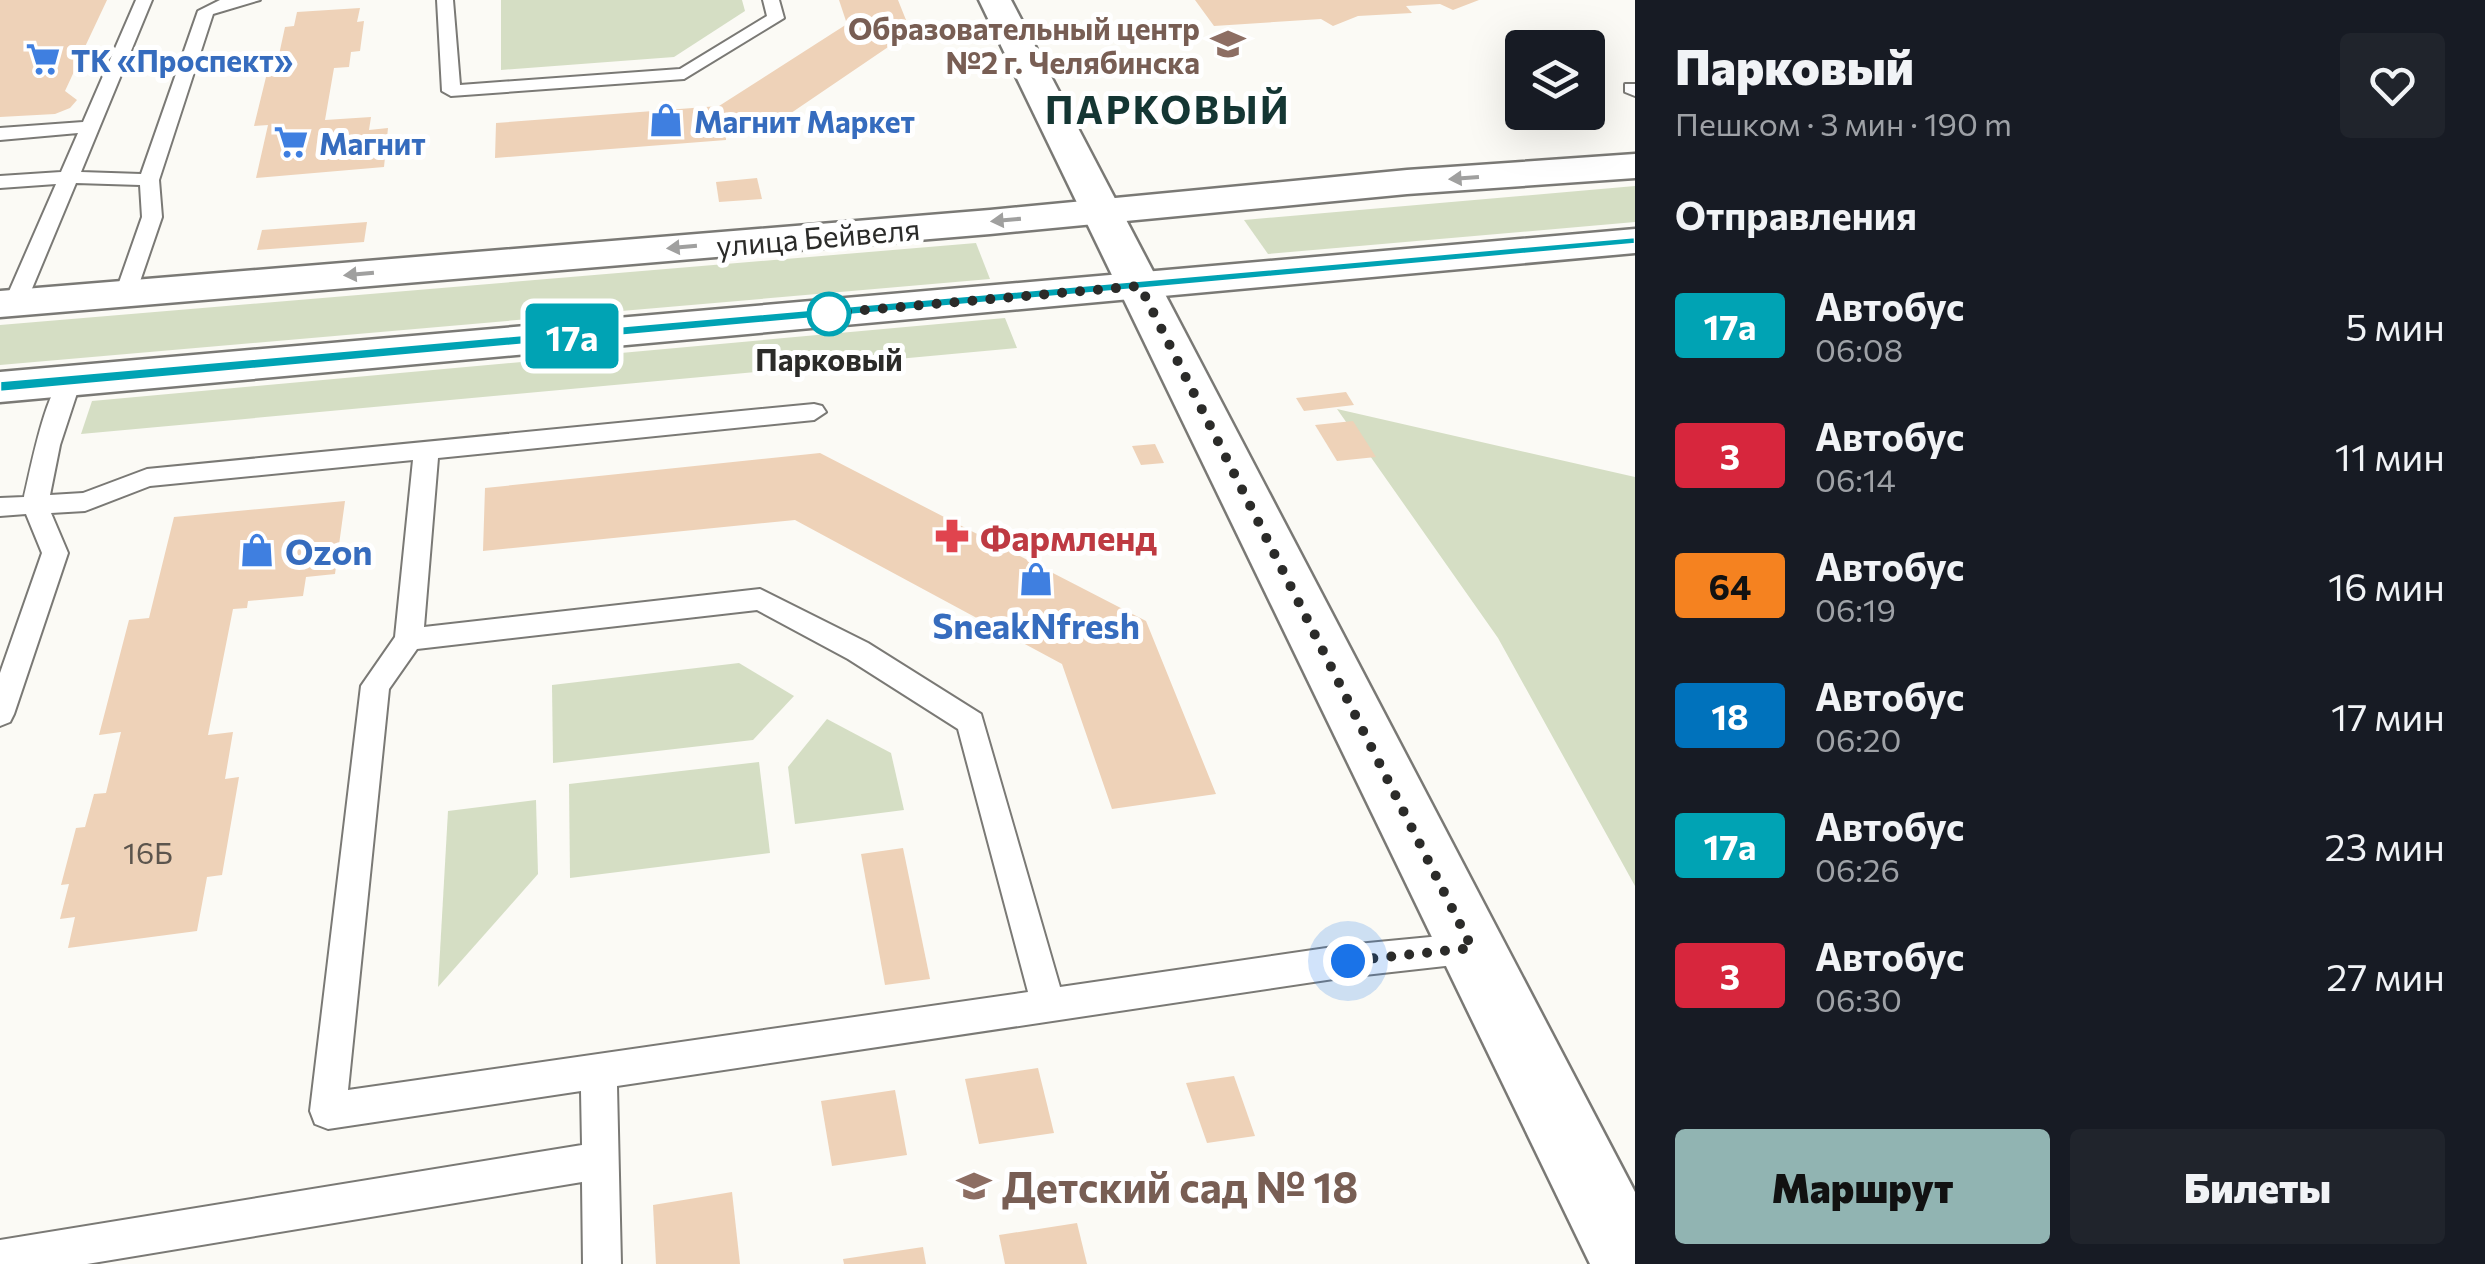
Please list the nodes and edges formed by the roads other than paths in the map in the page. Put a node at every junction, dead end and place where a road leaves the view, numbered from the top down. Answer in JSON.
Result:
{"nodes":[{"id":1,"x":144,"y":0,"type":"edge"},
{"id":2,"x":252,"y":0,"type":"edge"},
{"id":3,"x":445,"y":0,"type":"edge"},
{"id":4,"x":772,"y":0,"type":"edge"},
{"id":5,"x":994,"y":0,"type":"edge"},
{"id":6,"x":89,"y":127,"type":"junction"},
{"id":7,"x":0,"y":134,"type":"edge"},
{"id":8,"x":1635,"y":166,"type":"edge"},
{"id":9,"x":68,"y":177,"type":"junction"},
{"id":10,"x":150,"y":180,"type":"junction"},
{"id":11,"x":0,"y":182,"type":"edge"},
{"id":12,"x":1103,"y":211,"type":"junction"},
{"id":13,"x":1635,"y":242,"type":"edge"},
{"id":14,"x":1140,"y":286,"type":"junction"},
{"id":15,"x":126,"y":294,"type":"junction"},
{"id":16,"x":7,"y":303,"type":"edge"},
{"id":17,"x":69,"y":380,"type":"junction"},
{"id":18,"x":0,"y":387,"type":"edge"},
{"id":19,"x":814,"y":412,"type":"dead end"},
{"id":20,"x":426,"y":451,"type":"junction"},
{"id":21,"x":35,"y":506,"type":"junction"},
{"id":22,"x":0,"y":507,"type":"edge"},
{"id":23,"x":409,"y":639,"type":"junction"},
{"id":24,"x":0,"y":714,"type":"edge"},
{"id":25,"x":1472,"y":948,"type":"junction"},
{"id":26,"x":1048,"y":1007,"type":"junction"},
{"id":27,"x":599,"y":1073,"type":"junction"},
{"id":28,"x":599,"y":1161,"type":"junction"},
{"id":29,"x":0,"y":1259,"type":"edge"},
{"id":30,"x":602,"y":1264,"type":"edge"},
{"id":31,"x":1632,"y":1264,"type":"edge"}],
"edges":[{"from":1,"to":6,"type":"lane"},
{"from":2,"to":10,"type":"lane"},
{"from":3,"to":4,"type":"lane"},
{"from":5,"to":12,"type":"main road"},
{"from":6,"to":7,"type":"lane"},
{"from":6,"to":9,"type":"lane"},
{"from":8,"to":12,"type":"main road","name":"улица Бейвеля","one_way":true},
{"from":9,"to":10,"type":"lane"},
{"from":9,"to":11,"type":"lane"},
{"from":9,"to":16,"type":"lane"},
{"from":10,"to":15,"type":"lane"},
{"from":12,"to":14,"type":"main road"},
{"from":12,"to":15,"type":"main road","name":"улица Бейвеля","one_way":true},
{"from":13,"to":14,"type":"main road"},
{"from":14,"to":17,"type":"main road"},
{"from":14,"to":25,"type":"main road"},
{"from":15,"to":16,"type":"main road","name":"улица Бейвеля"},
{"from":17,"to":18,"type":"main road"},
{"from":17,"to":21,"type":"lane"},
{"from":19,"to":20,"type":"lane"},
{"from":20,"to":21,"type":"lane"},
{"from":20,"to":23,"type":"lane"},
{"from":21,"to":22,"type":"lane"},
{"from":21,"to":24,"type":"lane"},
{"from":23,"to":26,"type":"lane"},
{"from":23,"to":27,"type":"lane"},
{"from":25,"to":26,"type":"lane"},
{"from":25,"to":31,"type":"main road"},
{"from":26,"to":27,"type":"lane"},
{"from":27,"to":28,"type":"lane"},
{"from":28,"to":29,"type":"lane"},
{"from":28,"to":30,"type":"lane"}]}
